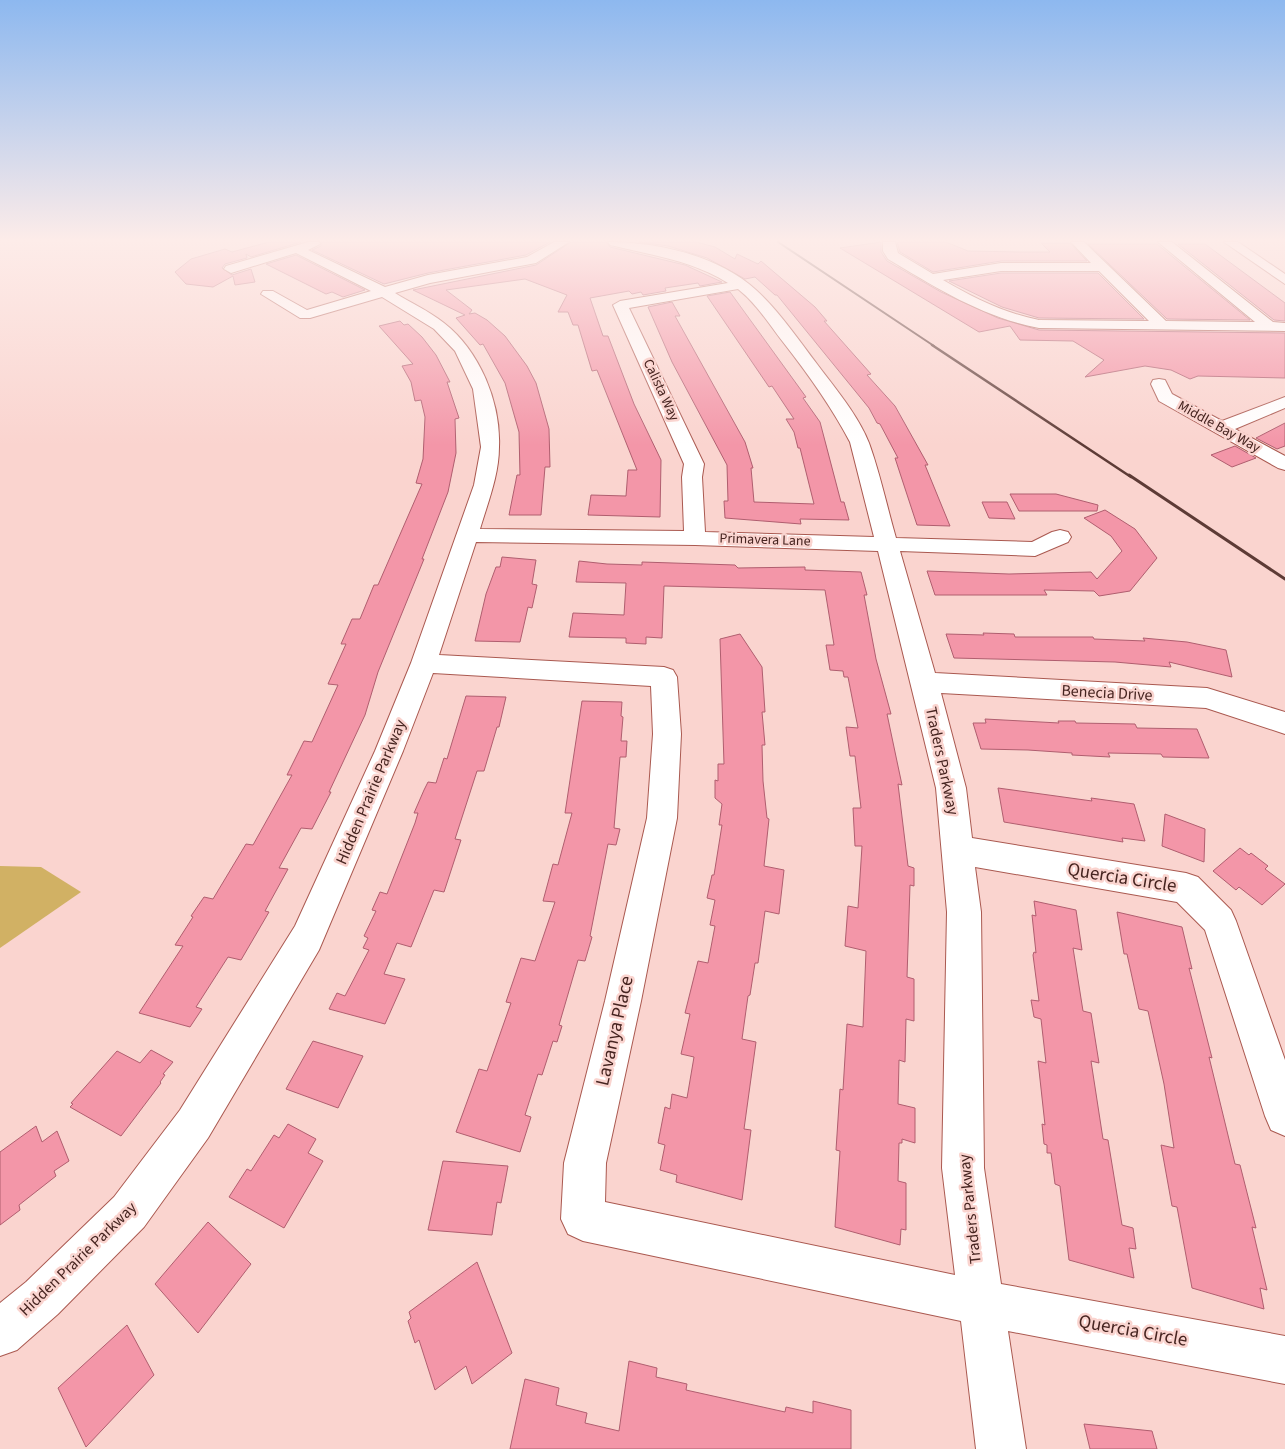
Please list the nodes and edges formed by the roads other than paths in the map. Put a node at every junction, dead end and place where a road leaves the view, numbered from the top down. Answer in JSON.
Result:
{"nodes":[{"id":1,"x":296,"y":310,"type":"edge"},
{"id":2,"x":323,"y":310,"type":"edge"},
{"id":3,"x":413,"y":310,"type":"edge"},
{"id":4,"x":622,"y":310,"type":"edge"},
{"id":5,"x":766,"y":310,"type":"edge"},
{"id":6,"x":988,"y":310,"type":"edge"},
{"id":7,"x":1146,"y":310,"type":"edge"},
{"id":8,"x":1249,"y":310,"type":"edge"},
{"id":9,"x":1162,"y":325,"type":"junction"},
{"id":10,"x":1270,"y":326,"type":"junction"},
{"id":11,"x":1285,"y":327,"type":"edge"},
{"id":12,"x":1159,"y":384,"type":"dead end"},
{"id":13,"x":1285,"y":402,"type":"edge"},
{"id":14,"x":1220,"y":428,"type":"junction"},
{"id":15,"x":1285,"y":464,"type":"edge"},
{"id":16,"x":468,"y":535,"type":"junction"},
{"id":17,"x":1060,"y":537,"type":"dead end"},
{"id":18,"x":695,"y":538,"type":"junction"},
{"id":19,"x":886,"y":544,"type":"junction"},
{"id":20,"x":424,"y":663,"type":"junction"},
{"id":21,"x":925,"y":682,"type":"junction"},
{"id":22,"x":1285,"y":723,"type":"edge"},
{"id":23,"x":957,"y":850,"type":"junction"},
{"id":24,"x":1285,"y":1116,"type":"edge"},
{"id":25,"x":981,"y":1303,"type":"junction"},
{"id":26,"x":0,"y":1333,"type":"edge"},
{"id":27,"x":1285,"y":1360,"type":"edge"},
{"id":28,"x":1001,"y":1449,"type":"edge"}],
"edges":[{"from":1,"to":2,"type":"street"},
{"from":3,"to":16,"type":"street","name":"Hidden Prairie Parkway"},
{"from":4,"to":18,"type":"street","name":"Calista Way"},
{"from":5,"to":19,"type":"street","name":"Traders Parkway"},
{"from":6,"to":9,"type":"street"},
{"from":7,"to":9,"type":"street"},
{"from":8,"to":10,"type":"street"},
{"from":9,"to":10,"type":"street"},
{"from":10,"to":11,"type":"street"},
{"from":12,"to":14,"type":"street","name":"Middle Bay Way"},
{"from":13,"to":14,"type":"street"},
{"from":14,"to":15,"type":"street","name":"Middle Bay Way"},
{"from":16,"to":18,"type":"street","name":"Primavera Lane"},
{"from":16,"to":20,"type":"street","name":"Hidden Prairie Parkway"},
{"from":17,"to":19,"type":"street","name":"Primavera Lane"},
{"from":18,"to":19,"type":"street","name":"Primavera Lane"},
{"from":19,"to":21,"type":"street","name":"Traders Parkway"},
{"from":20,"to":25,"type":"street","name":"Lavanya Place"},
{"from":20,"to":26,"type":"street","name":"Hidden Prairie Parkway"},
{"from":21,"to":22,"type":"street","name":"Benecia Drive"},
{"from":21,"to":23,"type":"street","name":"Traders Parkway"},
{"from":23,"to":24,"type":"street","name":"Quercia Circle"},
{"from":23,"to":25,"type":"street","name":"Traders Parkway"},
{"from":25,"to":27,"type":"street","name":"Quercia Circle"},
{"from":25,"to":28,"type":"street","name":"Traders Parkway"}]}
